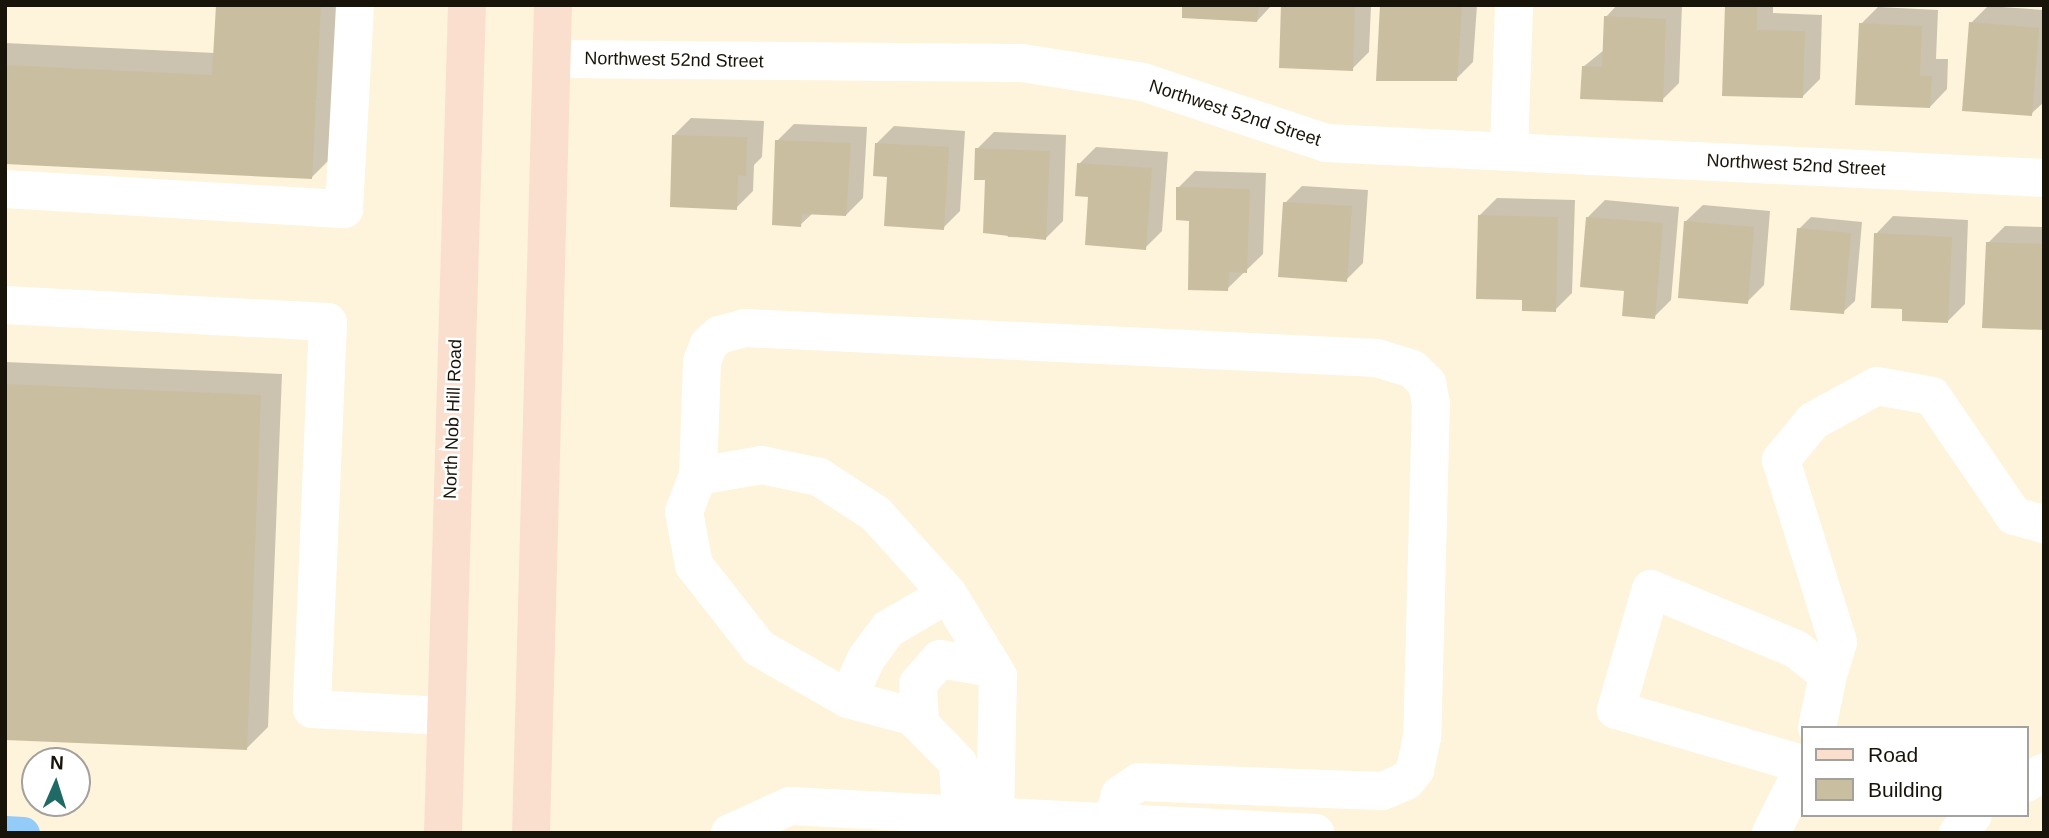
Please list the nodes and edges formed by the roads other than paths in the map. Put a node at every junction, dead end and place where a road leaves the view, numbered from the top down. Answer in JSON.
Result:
{"nodes":[{"id":1,"x":355,"y":5,"type":"edge"},
{"id":2,"x":467,"y":5,"type":"edge"},
{"id":3,"x":553,"y":5,"type":"edge"},
{"id":4,"x":1514,"y":5,"type":"edge"},
{"id":5,"x":552,"y":59,"type":"junction"},
{"id":6,"x":1509,"y":150,"type":"junction"},
{"id":7,"x":2044,"y":178,"type":"edge"},
{"id":8,"x":5,"y":188,"type":"edge"},
{"id":9,"x":5,"y":305,"type":"edge"},
{"id":10,"x":698,"y":476,"type":"junction"},
{"id":11,"x":2044,"y":524,"type":"edge"},
{"id":12,"x":948,"y":594,"type":"junction"},
{"id":13,"x":992,"y":668,"type":"junction"},
{"id":14,"x":1828,"y":675,"type":"junction"},
{"id":15,"x":848,"y":699,"type":"junction"},
{"id":16,"x":443,"y":716,"type":"junction"},
{"id":17,"x":920,"y":724,"type":"junction"},
{"id":18,"x":1817,"y":726,"type":"edge"},
{"id":19,"x":1800,"y":763,"type":"edge"},
{"id":20,"x":2044,"y":772,"type":"edge"},
{"id":21,"x":1800,"y":775,"type":"edge"},
{"id":22,"x":2028,"y":782,"type":"edge"},
{"id":23,"x":1971,"y":817,"type":"edge"},
{"id":24,"x":978,"y":820,"type":"edge"},
{"id":25,"x":1114,"y":828,"type":"edge"},
{"id":26,"x":443,"y":833,"type":"edge"},
{"id":27,"x":531,"y":833,"type":"edge"},
{"id":28,"x":730,"y":833,"type":"edge"},
{"id":29,"x":1315,"y":833,"type":"edge"},
{"id":30,"x":1771,"y":833,"type":"edge"},
{"id":31,"x":1958,"y":833,"type":"edge"}],
"edges":[{"from":1,"to":8,"type":"street"},
{"from":2,"to":16,"type":"main road","name":"North Nob Hill Road"},
{"from":3,"to":5,"type":"main road"},
{"from":4,"to":6,"type":"street"},
{"from":5,"to":6,"type":"street","name":"Northwest 52nd Street"},
{"from":5,"to":27,"type":"main road"},
{"from":6,"to":7,"type":"street","name":"Northwest 52nd Street"},
{"from":9,"to":16,"type":"street"},
{"from":10,"to":12,"type":"street"},
{"from":10,"to":15,"type":"street"},
{"from":10,"to":25,"type":"street"},
{"from":11,"to":14,"type":"street"},
{"from":12,"to":13,"type":"street"},
{"from":12,"to":15,"type":"street"},
{"from":13,"to":17,"type":"street"},
{"from":13,"to":24,"type":"street"},
{"from":14,"to":18,"type":"street"},
{"from":14,"to":19,"type":"street"},
{"from":15,"to":17,"type":"street"},
{"from":16,"to":26,"type":"main road","name":"North Nob Hill Road"},
{"from":17,"to":24,"type":"street"},
{"from":20,"to":22,"type":"street"},
{"from":21,"to":30,"type":"street"},
{"from":23,"to":31,"type":"street"},
{"from":24,"to":25,"type":"street"},
{"from":24,"to":28,"type":"street"},
{"from":25,"to":29,"type":"street"}]}
